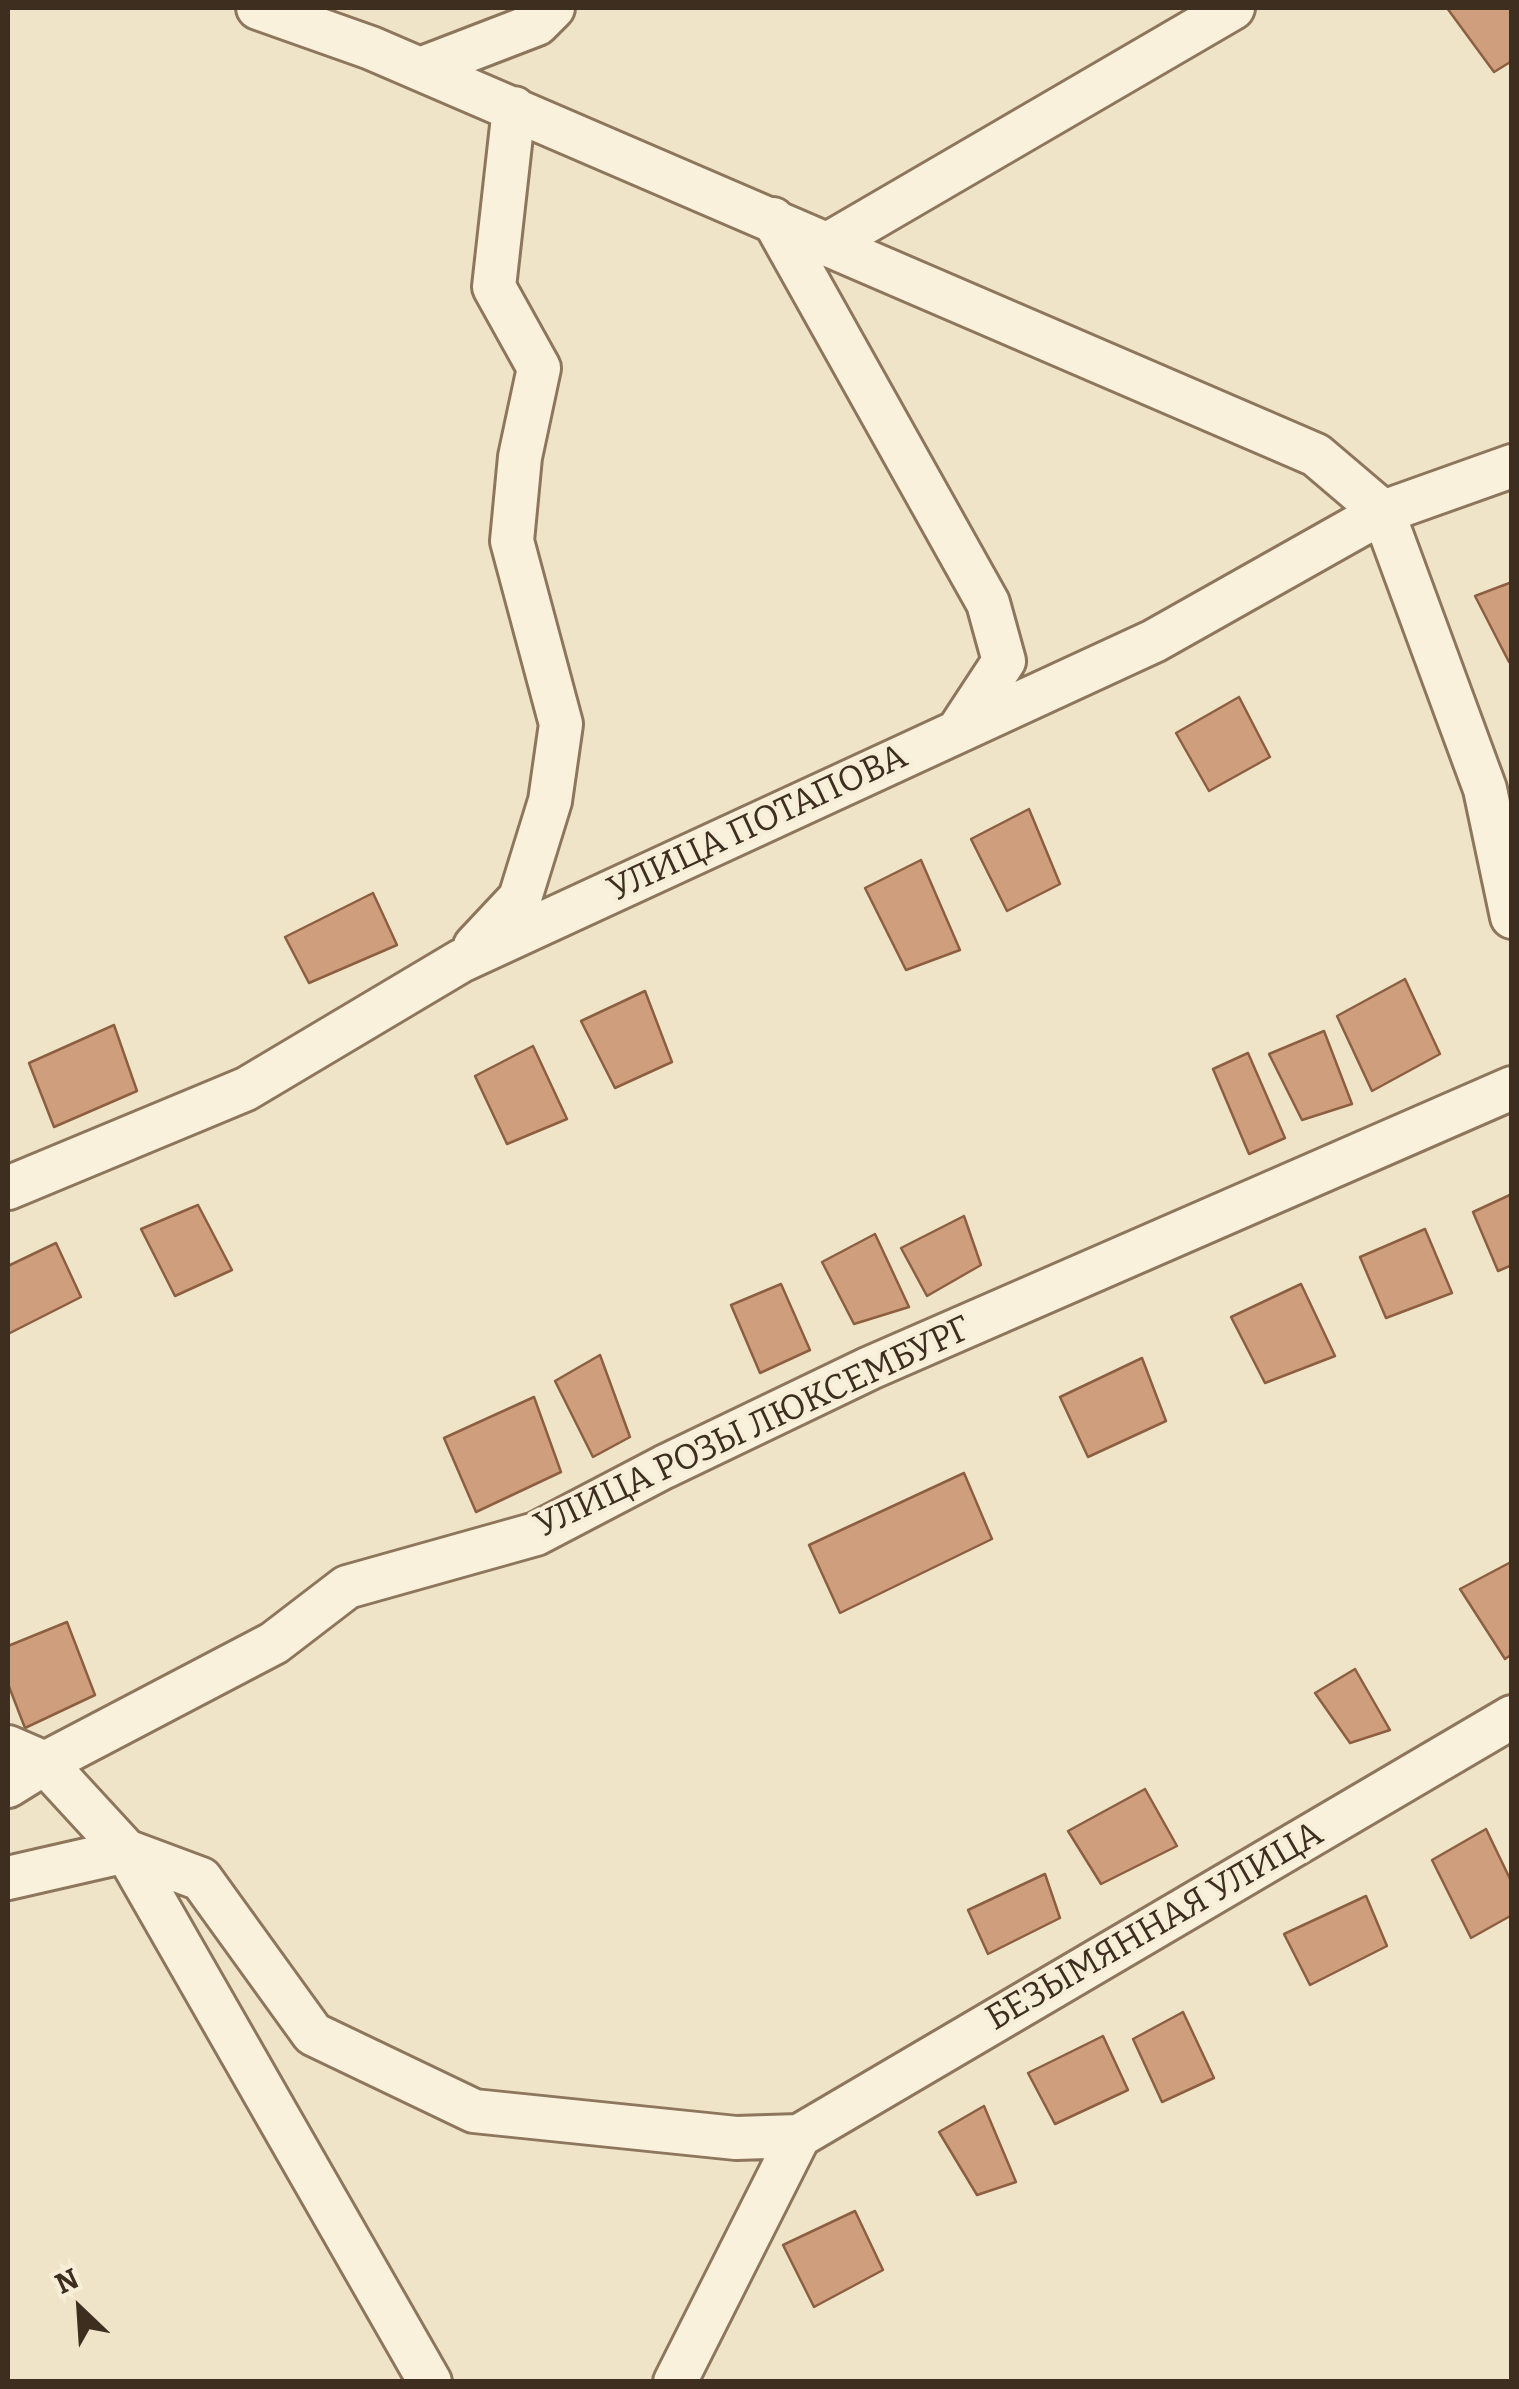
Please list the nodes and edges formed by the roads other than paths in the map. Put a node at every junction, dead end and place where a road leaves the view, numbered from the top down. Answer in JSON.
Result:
{"nodes":[{"id":1,"x":258,"y":8,"type":"edge"},
{"id":2,"x":553,"y":8,"type":"edge"},
{"id":3,"x":1233,"y":8,"type":"edge"},
{"id":4,"x":420,"y":68,"type":"junction"},
{"id":5,"x":514,"y":108,"type":"junction"},
{"id":6,"x":773,"y":219,"type":"junction"},
{"id":7,"x":828,"y":244,"type":"junction"},
{"id":8,"x":1512,"y":466,"type":"edge"},
{"id":9,"x":1383,"y":512,"type":"junction"},
{"id":10,"x":958,"y":732,"type":"junction"},
{"id":11,"x":1512,"y":917,"type":"edge"},
{"id":12,"x":461,"y":961,"type":"junction"},
{"id":13,"x":1512,"y":1088,"type":"edge"},
{"id":14,"x":8,"y":1188,"type":"edge"},
{"id":15,"x":1512,"y":1717,"type":"edge"},
{"id":16,"x":26,"y":1755,"type":"edge"},
{"id":17,"x":8,"y":1786,"type":"edge"},
{"id":18,"x":126,"y":1851,"type":"junction"},
{"id":19,"x":8,"y":1878,"type":"edge"},
{"id":20,"x":799,"y":2136,"type":"junction"},
{"id":21,"x":430,"y":2382,"type":"edge"},
{"id":22,"x":675,"y":2382,"type":"edge"}],
"edges":[{"from":1,"to":4,"type":"street"},
{"from":2,"to":4,"type":"street"},
{"from":3,"to":7,"type":"street"},
{"from":4,"to":5,"type":"street"},
{"from":5,"to":6,"type":"street"},
{"from":5,"to":12,"type":"street"},
{"from":6,"to":7,"type":"street"},
{"from":6,"to":10,"type":"street"},
{"from":7,"to":9,"type":"street"},
{"from":8,"to":9,"type":"street","name":"УЛИЦА ПОТАПОВА"},
{"from":9,"to":10,"type":"street","name":"УЛИЦА ПОТАПОВА"},
{"from":9,"to":11,"type":"street"},
{"from":10,"to":12,"type":"street","name":"УЛИЦА ПОТАПОВА"},
{"from":12,"to":14,"type":"street","name":"УЛИЦА ПОТАПОВА"},
{"from":13,"to":16,"type":"street","name":"УЛИЦА РОЗЫ ЛЮКСЕМБУРГ"},
{"from":15,"to":20,"type":"street","name":"БЕЗЫМЯННАЯ УЛИЦА"},
{"from":16,"to":17,"type":"street","name":"УЛИЦА РОЗЫ ЛЮКСЕМБУРГ"},
{"from":16,"to":18,"type":"street"},
{"from":18,"to":19,"type":"street"},
{"from":18,"to":20,"type":"street"},
{"from":18,"to":21,"type":"street"},
{"from":20,"to":22,"type":"street"}]}
